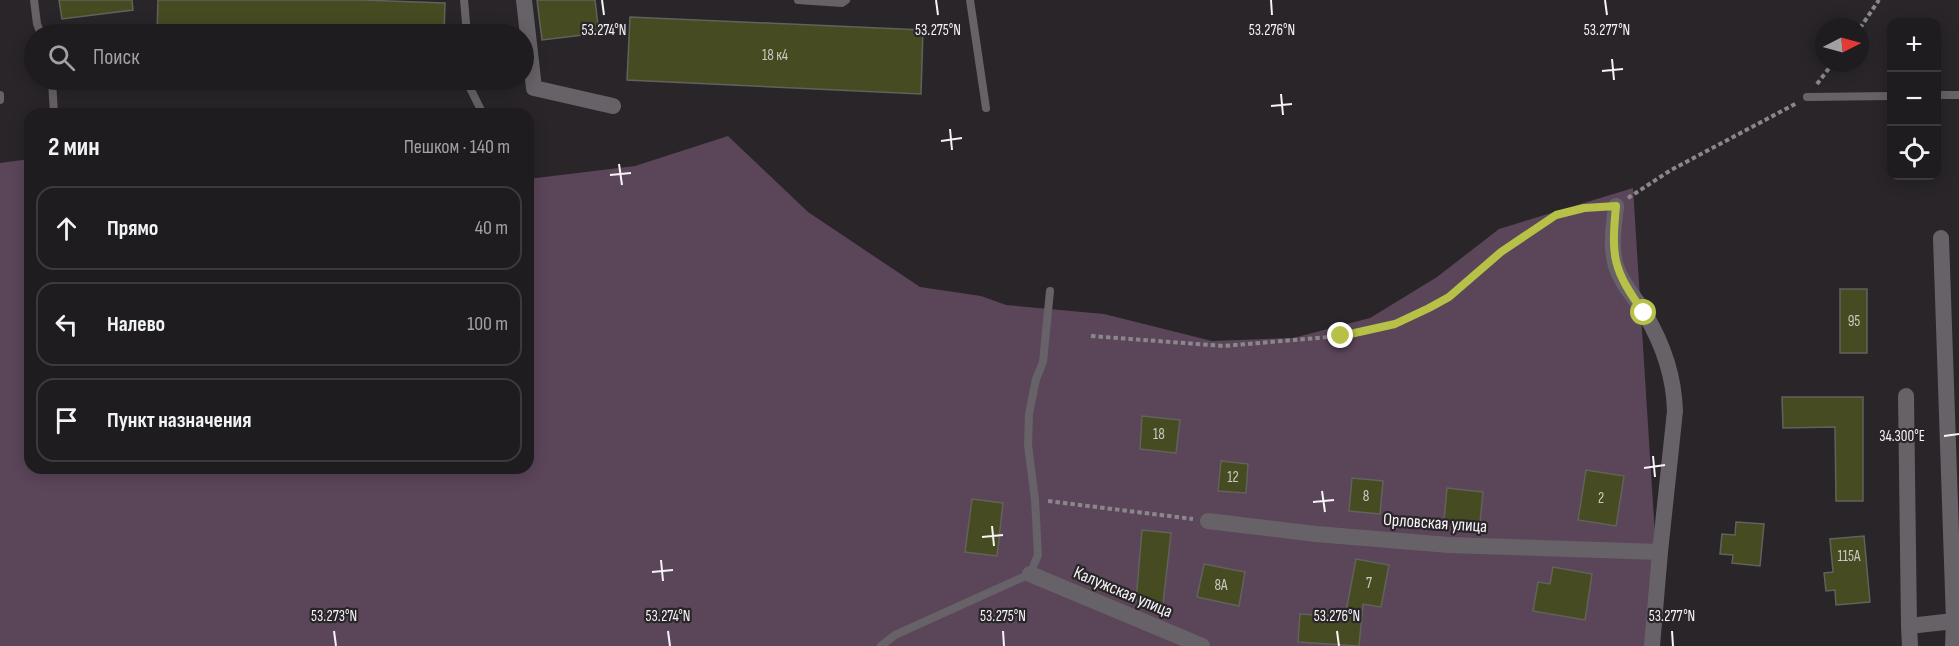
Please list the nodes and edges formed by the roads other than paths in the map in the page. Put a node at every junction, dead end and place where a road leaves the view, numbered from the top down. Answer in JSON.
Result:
{"nodes":[{"id":1,"x":34,"y":0,"type":"edge"},
{"id":2,"x":464,"y":0,"type":"edge"},
{"id":3,"x":524,"y":0,"type":"edge"},
{"id":4,"x":798,"y":0,"type":"edge"},
{"id":5,"x":846,"y":0,"type":"edge"},
{"id":6,"x":970,"y":0,"type":"edge"},
{"id":7,"x":37,"y":24,"type":"edge"},
{"id":8,"x":466,"y":24,"type":"edge"},
{"id":9,"x":527,"y":24,"type":"edge"},
{"id":10,"x":534,"y":88,"type":"edge"},
{"id":11,"x":53,"y":90,"type":"edge"},
{"id":12,"x":471,"y":90,"type":"edge"},
{"id":13,"x":1959,"y":94,"type":"edge"},
{"id":14,"x":0,"y":95,"type":"edge"},
{"id":15,"x":1941,"y":95,"type":"edge"},
{"id":16,"x":1887,"y":96,"type":"edge"},
{"id":17,"x":1807,"y":97,"type":"road end"},
{"id":18,"x":0,"y":100,"type":"edge"},
{"id":19,"x":613,"y":106,"type":"dead end"},
{"id":20,"x":54,"y":108,"type":"edge"},
{"id":21,"x":480,"y":108,"type":"edge"},
{"id":22,"x":986,"y":108,"type":"dead end"},
{"id":23,"x":1616,"y":206,"type":"road end"},
{"id":24,"x":1941,"y":238,"type":"dead end"},
{"id":25,"x":1050,"y":291,"type":"dead end"},
{"id":26,"x":1906,"y":396,"type":"dead end"},
{"id":27,"x":1208,"y":521,"type":"road end"},
{"id":28,"x":1660,"y":552,"type":"junction"},
{"id":29,"x":1030,"y":574,"type":"junction"},
{"id":30,"x":1954,"y":621,"type":"junction"},
{"id":31,"x":1909,"y":626,"type":"junction"},
{"id":32,"x":881,"y":646,"type":"edge"},
{"id":33,"x":1202,"y":646,"type":"edge"},
{"id":34,"x":1652,"y":646,"type":"edge"},
{"id":35,"x":1910,"y":646,"type":"edge"},
{"id":36,"x":1953,"y":646,"type":"edge"}],
"edges":[{"from":1,"to":7,"type":"lane"},
{"from":2,"to":8,"type":"lane"},
{"from":3,"to":9,"type":"street"},
{"from":4,"to":5,"type":"lane"},
{"from":6,"to":22,"type":"lane"},
{"from":10,"to":19,"type":"street"},
{"from":11,"to":20,"type":"lane"},
{"from":12,"to":21,"type":"lane"},
{"from":13,"to":15,"type":"lane"},
{"from":14,"to":18,"type":"lane"},
{"from":16,"to":17,"type":"lane"},
{"from":23,"to":28,"type":"street"},
{"from":24,"to":30,"type":"street"},
{"from":25,"to":29,"type":"lane"},
{"from":26,"to":31,"type":"street"},
{"from":27,"to":28,"type":"street","name":"Орловская улица"},
{"from":28,"to":34,"type":"street"},
{"from":29,"to":32,"type":"lane"},
{"from":29,"to":33,"type":"street","name":"Калужская улица"},
{"from":30,"to":31,"type":"street"},
{"from":30,"to":36,"type":"street"},
{"from":31,"to":35,"type":"street"}]}
